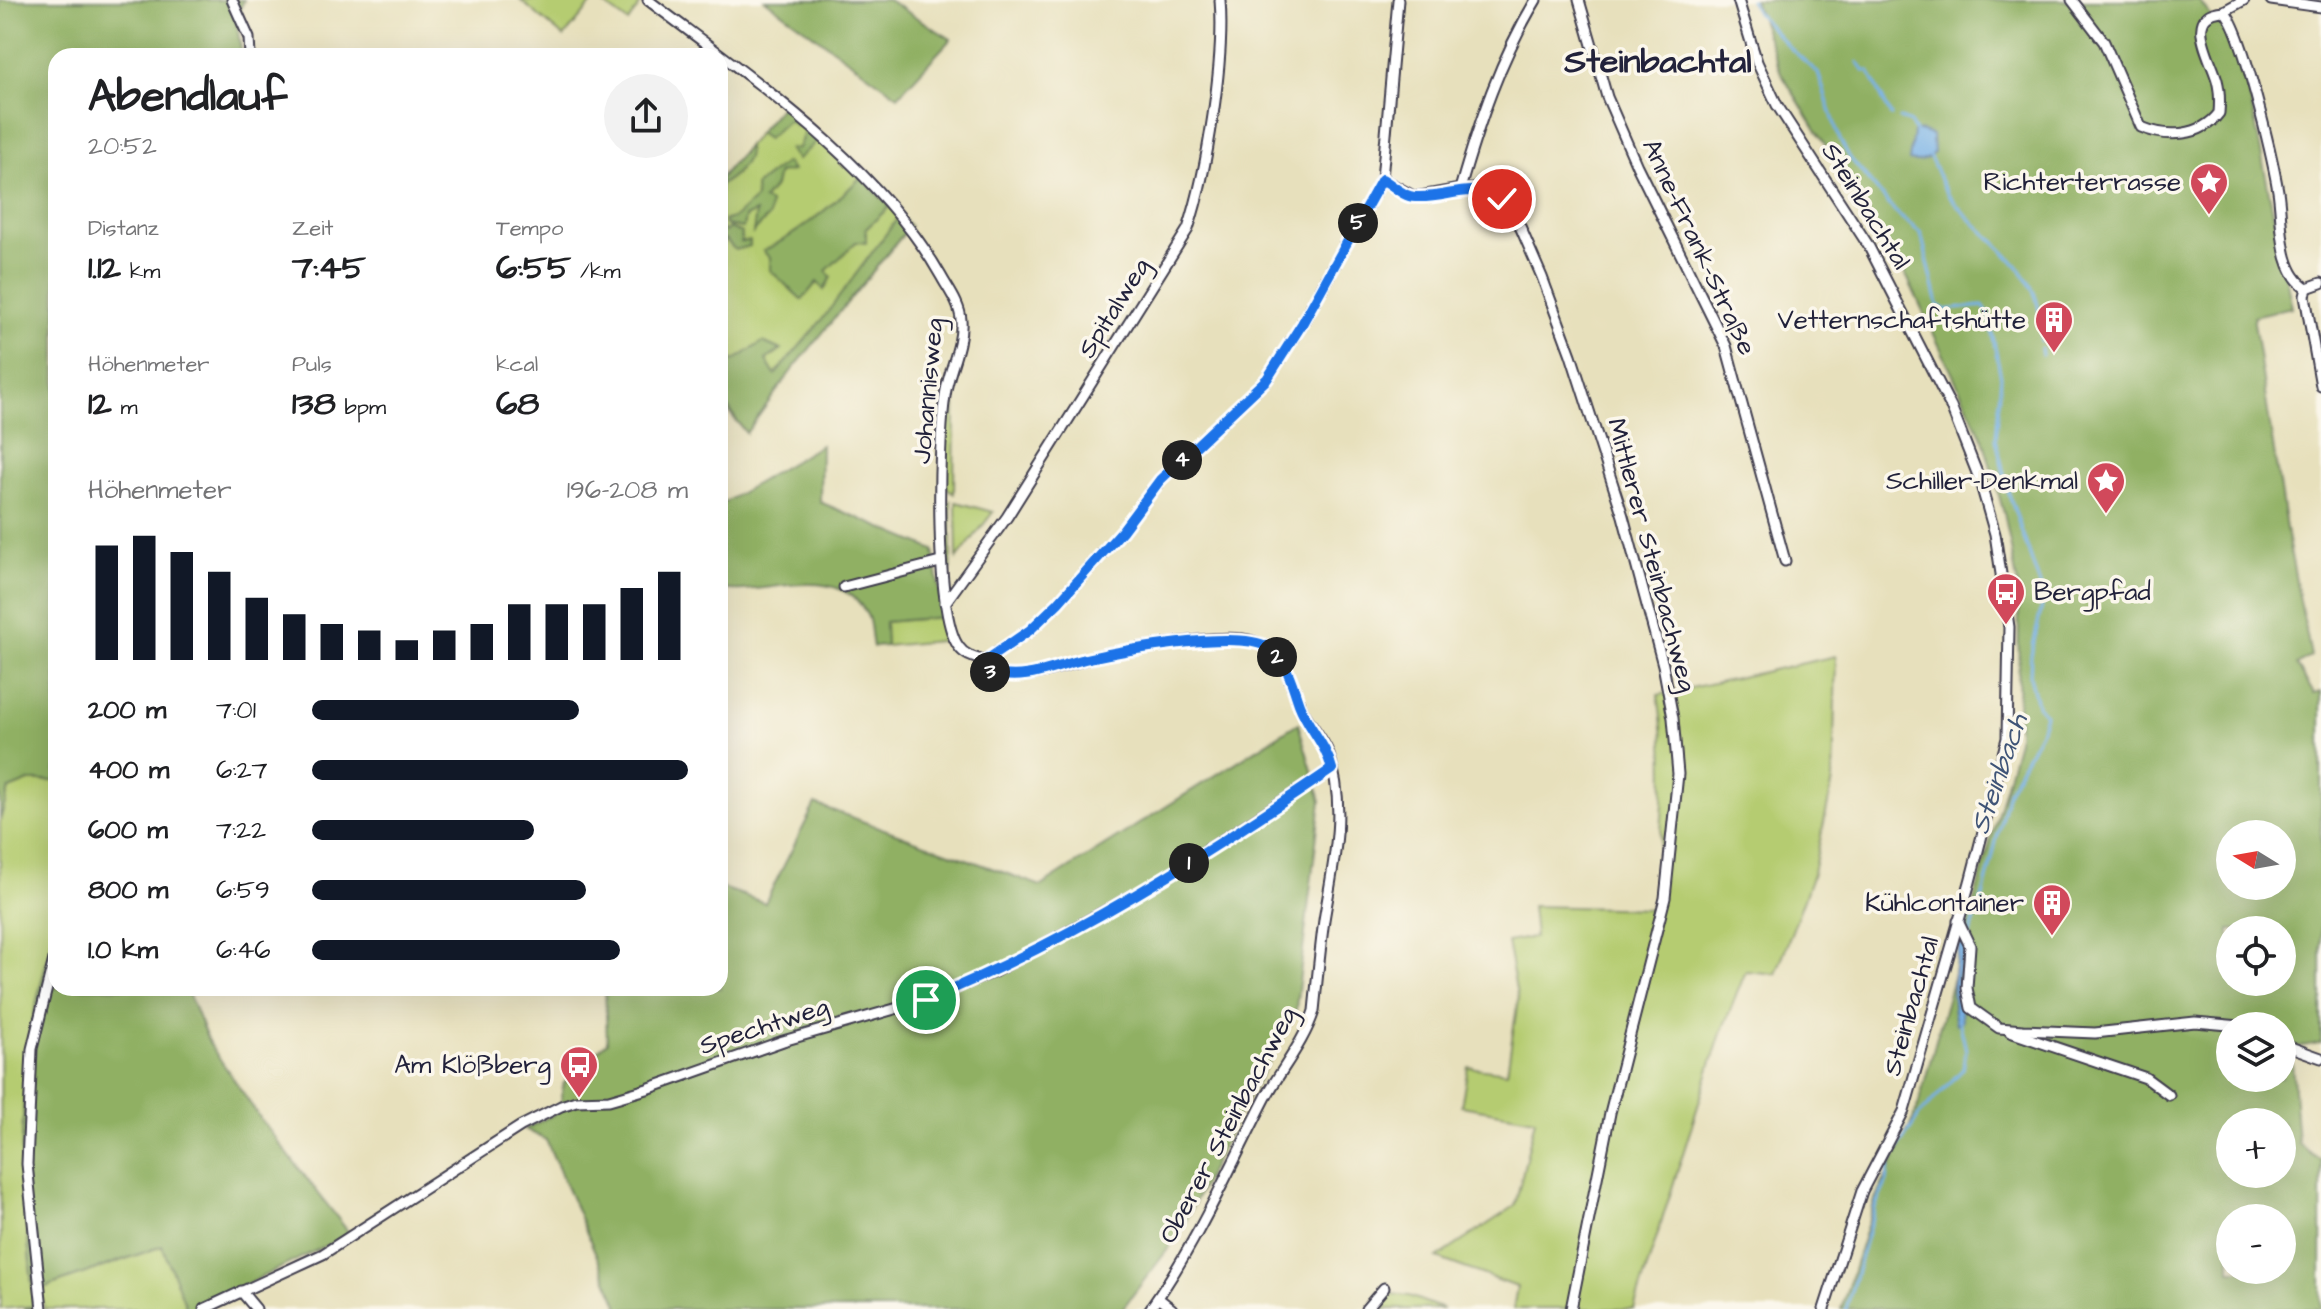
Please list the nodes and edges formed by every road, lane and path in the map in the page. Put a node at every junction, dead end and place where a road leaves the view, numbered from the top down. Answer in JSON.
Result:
{"nodes":[{"id":1,"x":232,"y":0,"type":"edge"},
{"id":2,"x":648,"y":0,"type":"edge"},
{"id":3,"x":1220,"y":0,"type":"edge"},
{"id":4,"x":1398,"y":0,"type":"edge"},
{"id":5,"x":1536,"y":0,"type":"edge"},
{"id":6,"x":1579,"y":0,"type":"edge"},
{"id":7,"x":1738,"y":0,"type":"edge"},
{"id":8,"x":2072,"y":0,"type":"edge"},
{"id":9,"x":2244,"y":0,"type":"edge"},
{"id":10,"x":2271,"y":0,"type":"edge"},
{"id":11,"x":2321,"y":7,"type":"edge"},
{"id":12,"x":2224,"y":11,"type":"junction"},
{"id":13,"x":250,"y":48,"type":"edge"},
{"id":14,"x":711,"y":48,"type":"edge"},
{"id":15,"x":728,"y":61,"type":"edge"},
{"id":16,"x":1384,"y":180,"type":"junction"},
{"id":17,"x":1460,"y":189,"type":"junction"},
{"id":18,"x":2321,"y":283,"type":"edge"},
{"id":19,"x":2307,"y":288,"type":"junction"},
{"id":20,"x":2321,"y":386,"type":"edge"},
{"id":21,"x":1785,"y":561,"type":"dead end"},
{"id":22,"x":940,"y":562,"type":"junction"},
{"id":23,"x":844,"y":587,"type":"dead end"},
{"id":24,"x":945,"y":603,"type":"junction"},
{"id":25,"x":985,"y":661,"type":"junction"},
{"id":26,"x":1332,"y":769,"type":"junction"},
{"id":27,"x":1958,"y":921,"type":"junction"},
{"id":28,"x":48,"y":984,"type":"edge"},
{"id":29,"x":2216,"y":1024,"type":"edge"},
{"id":30,"x":1999,"y":1028,"type":"junction"},
{"id":31,"x":2296,"y":1049,"type":"edge"},
{"id":32,"x":2321,"y":1058,"type":"edge"},
{"id":33,"x":2169,"y":1095,"type":"dead end"},
{"id":34,"x":1384,"y":1288,"type":"dead end"},
{"id":35,"x":241,"y":1291,"type":"junction"},
{"id":36,"x":1158,"y":1298,"type":"junction"},
{"id":37,"x":42,"y":1309,"type":"edge"},
{"id":38,"x":204,"y":1309,"type":"edge"},
{"id":39,"x":256,"y":1309,"type":"edge"},
{"id":40,"x":1150,"y":1309,"type":"edge"},
{"id":41,"x":1172,"y":1309,"type":"edge"},
{"id":42,"x":1366,"y":1309,"type":"edge"},
{"id":43,"x":1571,"y":1309,"type":"edge"},
{"id":44,"x":1824,"y":1309,"type":"edge"}],
"edges":[{"from":1,"to":13,"type":"street"},
{"from":2,"to":14,"type":"street","name":"Johannisweg"},
{"from":3,"to":24,"type":"street","name":"Spitalweg"},
{"from":4,"to":16,"type":"street"},
{"from":5,"to":17,"type":"street"},
{"from":6,"to":21,"type":"street","name":"Anne-Frank-Straße"},
{"from":7,"to":27,"type":"street","name":"Steinbachtal"},
{"from":8,"to":12,"type":"street"},
{"from":9,"to":12,"type":"street"},
{"from":10,"to":11,"type":"street"},
{"from":12,"to":19,"type":"street"},
{"from":15,"to":22,"type":"street","name":"Johannisweg"},
{"from":16,"to":17,"type":"street"},
{"from":16,"to":25,"type":"street"},
{"from":17,"to":43,"type":"street","name":"Mittlerer Steinbachweg"},
{"from":18,"to":19,"type":"street"},
{"from":19,"to":20,"type":"street"},
{"from":22,"to":23,"type":"street"},
{"from":22,"to":24,"type":"street","name":"Johannisweg"},
{"from":24,"to":25,"type":"street","name":"Johannisweg"},
{"from":25,"to":26,"type":"street","name":"Oberer Steinbachweg"},
{"from":26,"to":35,"type":"street","name":"Spechtweg"},
{"from":26,"to":36,"type":"street","name":"Oberer Steinbachweg"},
{"from":27,"to":30,"type":"street"},
{"from":27,"to":44,"type":"street","name":"Steinbachtal"},
{"from":28,"to":37,"type":"street"},
{"from":29,"to":30,"type":"street"},
{"from":30,"to":33,"type":"street"},
{"from":31,"to":32,"type":"street"},
{"from":34,"to":42,"type":"street"},
{"from":35,"to":38,"type":"street","name":"Spechtweg"},
{"from":35,"to":39,"type":"street"},
{"from":36,"to":40,"type":"street","name":"Oberer Steinbachweg"},
{"from":36,"to":41,"type":"street"}]}
